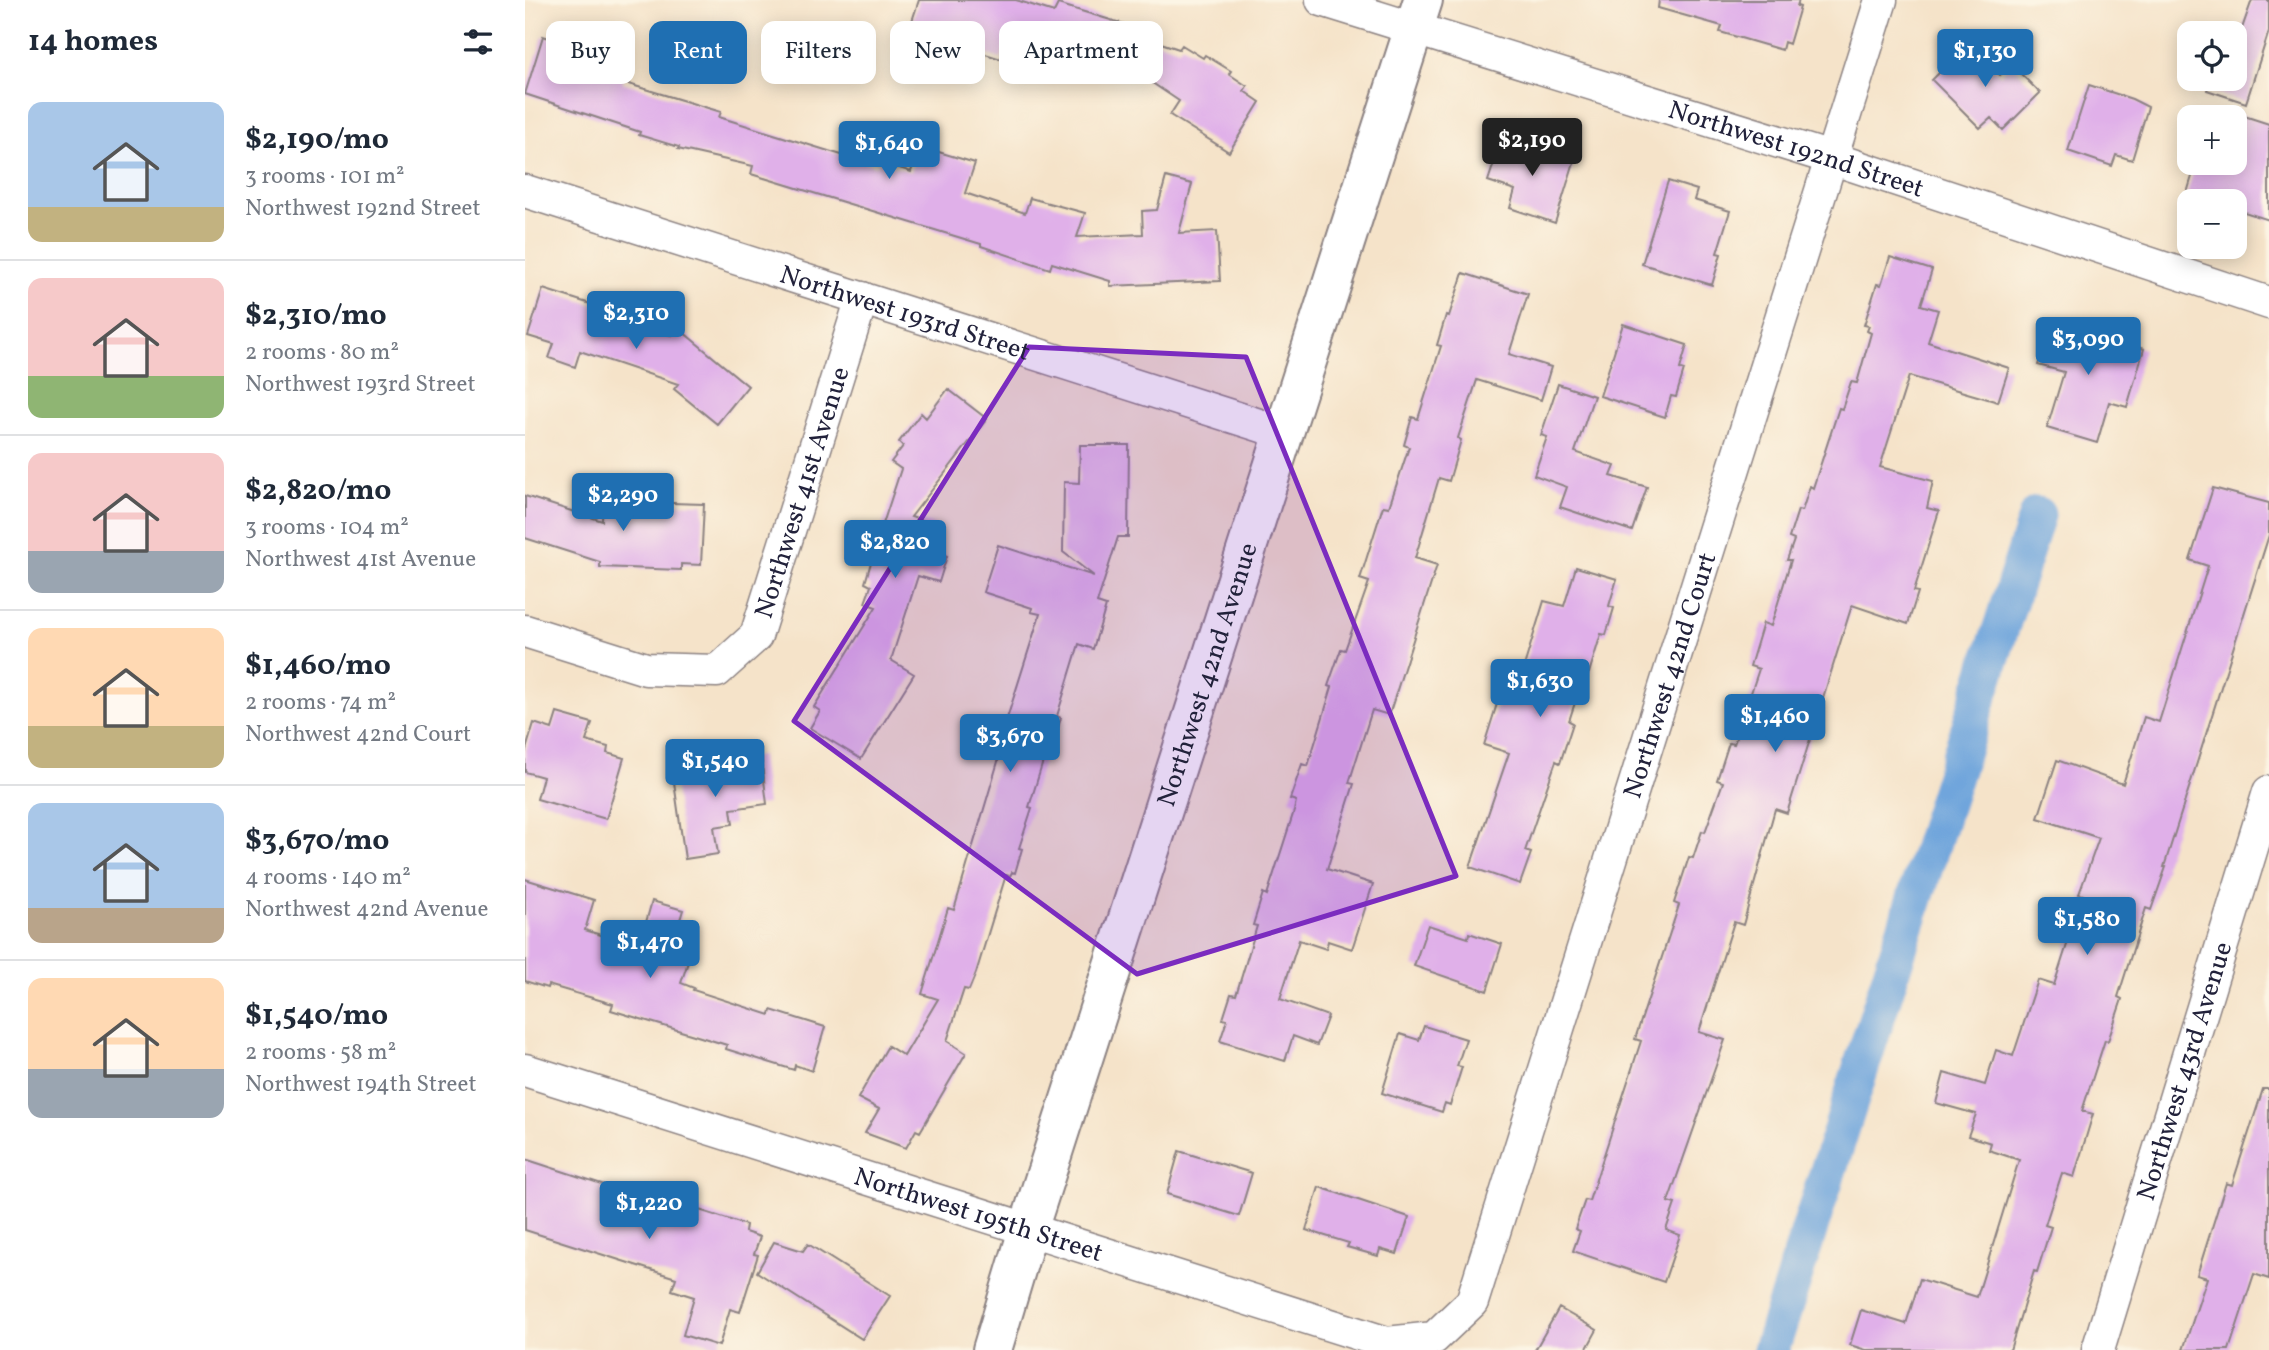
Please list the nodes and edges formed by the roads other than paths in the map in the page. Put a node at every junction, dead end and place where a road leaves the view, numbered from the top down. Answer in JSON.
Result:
{"nodes":[{"id":1,"x":1322,"y":0,"type":"edge"},
{"id":2,"x":1881,"y":0,"type":"edge"},
{"id":3,"x":1418,"y":15,"type":"edge"},
{"id":4,"x":1831,"y":158,"type":"junction"},
{"id":5,"x":525,"y":191,"type":"edge"},
{"id":6,"x":862,"y":299,"type":"junction"},
{"id":7,"x":2269,"y":303,"type":"edge"},
{"id":8,"x":1284,"y":433,"type":"junction"},
{"id":9,"x":525,"y":631,"type":"edge"},
{"id":10,"x":2269,"y":792,"type":"edge"},
{"id":11,"x":525,"y":1070,"type":"edge"},
{"id":12,"x":1028,"y":1230,"type":"junction"},
{"id":13,"x":1434,"y":1338,"type":"joint"},
{"id":14,"x":992,"y":1350,"type":"edge"},
{"id":15,"x":2098,"y":1350,"type":"edge"}],
"edges":[{"from":1,"to":3,"type":"street","name":"Northwest 192nd Street"},
{"from":2,"to":4,"type":"street","name":"Northwest 42nd Court"},
{"from":3,"to":4,"type":"street","name":"Northwest 192nd Street"},
{"from":3,"to":8,"type":"street","name":"Northwest 42nd Avenue"},
{"from":4,"to":7,"type":"street","name":"Northwest 192nd Street"},
{"from":4,"to":13,"type":"street","name":"Northwest 42nd Court"},
{"from":5,"to":6,"type":"street","name":"Northwest 193rd Street"},
{"from":6,"to":8,"type":"street","name":"Northwest 193rd Street"},
{"from":6,"to":9,"type":"street","name":"Northwest 41st Avenue"},
{"from":8,"to":12,"type":"street","name":"Northwest 42nd Avenue"},
{"from":10,"to":15,"type":"street","name":"Northwest 43rd Avenue"},
{"from":11,"to":12,"type":"street","name":"Northwest 195th Street"},
{"from":12,"to":13,"type":"street","name":"Northwest 195th Street"},
{"from":12,"to":14,"type":"street","name":"Northwest 42nd Avenue"}]}
